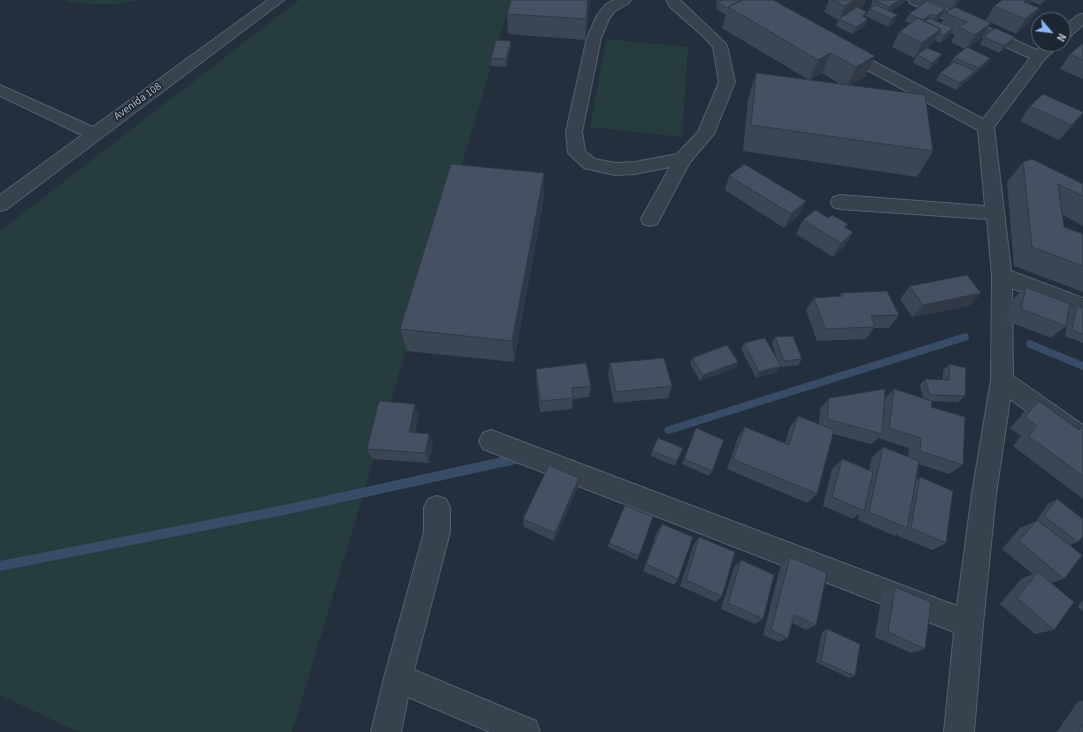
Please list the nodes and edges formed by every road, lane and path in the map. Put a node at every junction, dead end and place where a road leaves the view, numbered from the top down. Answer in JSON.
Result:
{"nodes":[{"id":1,"x":276,"y":0,"type":"edge"},
{"id":2,"x":624,"y":0,"type":"edge"},
{"id":3,"x":672,"y":0,"type":"edge"},
{"id":4,"x":915,"y":0,"type":"edge"},
{"id":5,"x":1080,"y":24,"type":"edge"},
{"id":6,"x":1071,"y":30,"type":"edge"},
{"id":7,"x":833,"y":45,"type":"edge"},
{"id":8,"x":1044,"y":52,"type":"edge"},
{"id":9,"x":1039,"y":57,"type":"junction"},
{"id":10,"x":0,"y":90,"type":"edge"},
{"id":11,"x":986,"y":127,"type":"junction"},
{"id":12,"x":94,"y":134,"type":"junction"},
{"id":13,"x":683,"y":159,"type":"junction"},
{"id":14,"x":840,"y":202,"type":"dead end"},
{"id":15,"x":0,"y":204,"type":"edge"},
{"id":16,"x":995,"y":213,"type":"junction"},
{"id":17,"x":650,"y":219,"type":"dead end"},
{"id":18,"x":1002,"y":276,"type":"junction"},
{"id":19,"x":1083,"y":307,"type":"edge"},
{"id":20,"x":1002,"y":380,"type":"junction"},
{"id":21,"x":1083,"y":439,"type":"edge"},
{"id":22,"x":491,"y":441,"type":"dead end"},
{"id":23,"x":437,"y":508,"type":"dead end"},
{"id":24,"x":969,"y":624,"type":"junction"},
{"id":25,"x":398,"y":678,"type":"junction"},
{"id":26,"x":386,"y":732,"type":"edge"},
{"id":27,"x":525,"y":732,"type":"edge"},
{"id":28,"x":960,"y":732,"type":"edge"}],
"edges":[{"from":1,"to":12,"type":"street","name":"Avenida 108"},
{"from":2,"to":13,"type":"street"},
{"from":3,"to":13,"type":"street"},
{"from":4,"to":9,"type":"street"},
{"from":5,"to":6,"type":"street"},
{"from":7,"to":11,"type":"street"},
{"from":8,"to":9,"type":"street"},
{"from":9,"to":11,"type":"street"},
{"from":10,"to":12,"type":"street"},
{"from":11,"to":16,"type":"street"},
{"from":12,"to":15,"type":"street","name":"Avenida 108"},
{"from":13,"to":17,"type":"street"},
{"from":14,"to":16,"type":"street"},
{"from":16,"to":18,"type":"street"},
{"from":18,"to":19,"type":"street"},
{"from":18,"to":20,"type":"street"},
{"from":20,"to":21,"type":"street"},
{"from":20,"to":24,"type":"street"},
{"from":22,"to":24,"type":"street"},
{"from":23,"to":25,"type":"street"},
{"from":24,"to":28,"type":"street"},
{"from":25,"to":26,"type":"street"},
{"from":25,"to":27,"type":"street"}]}
